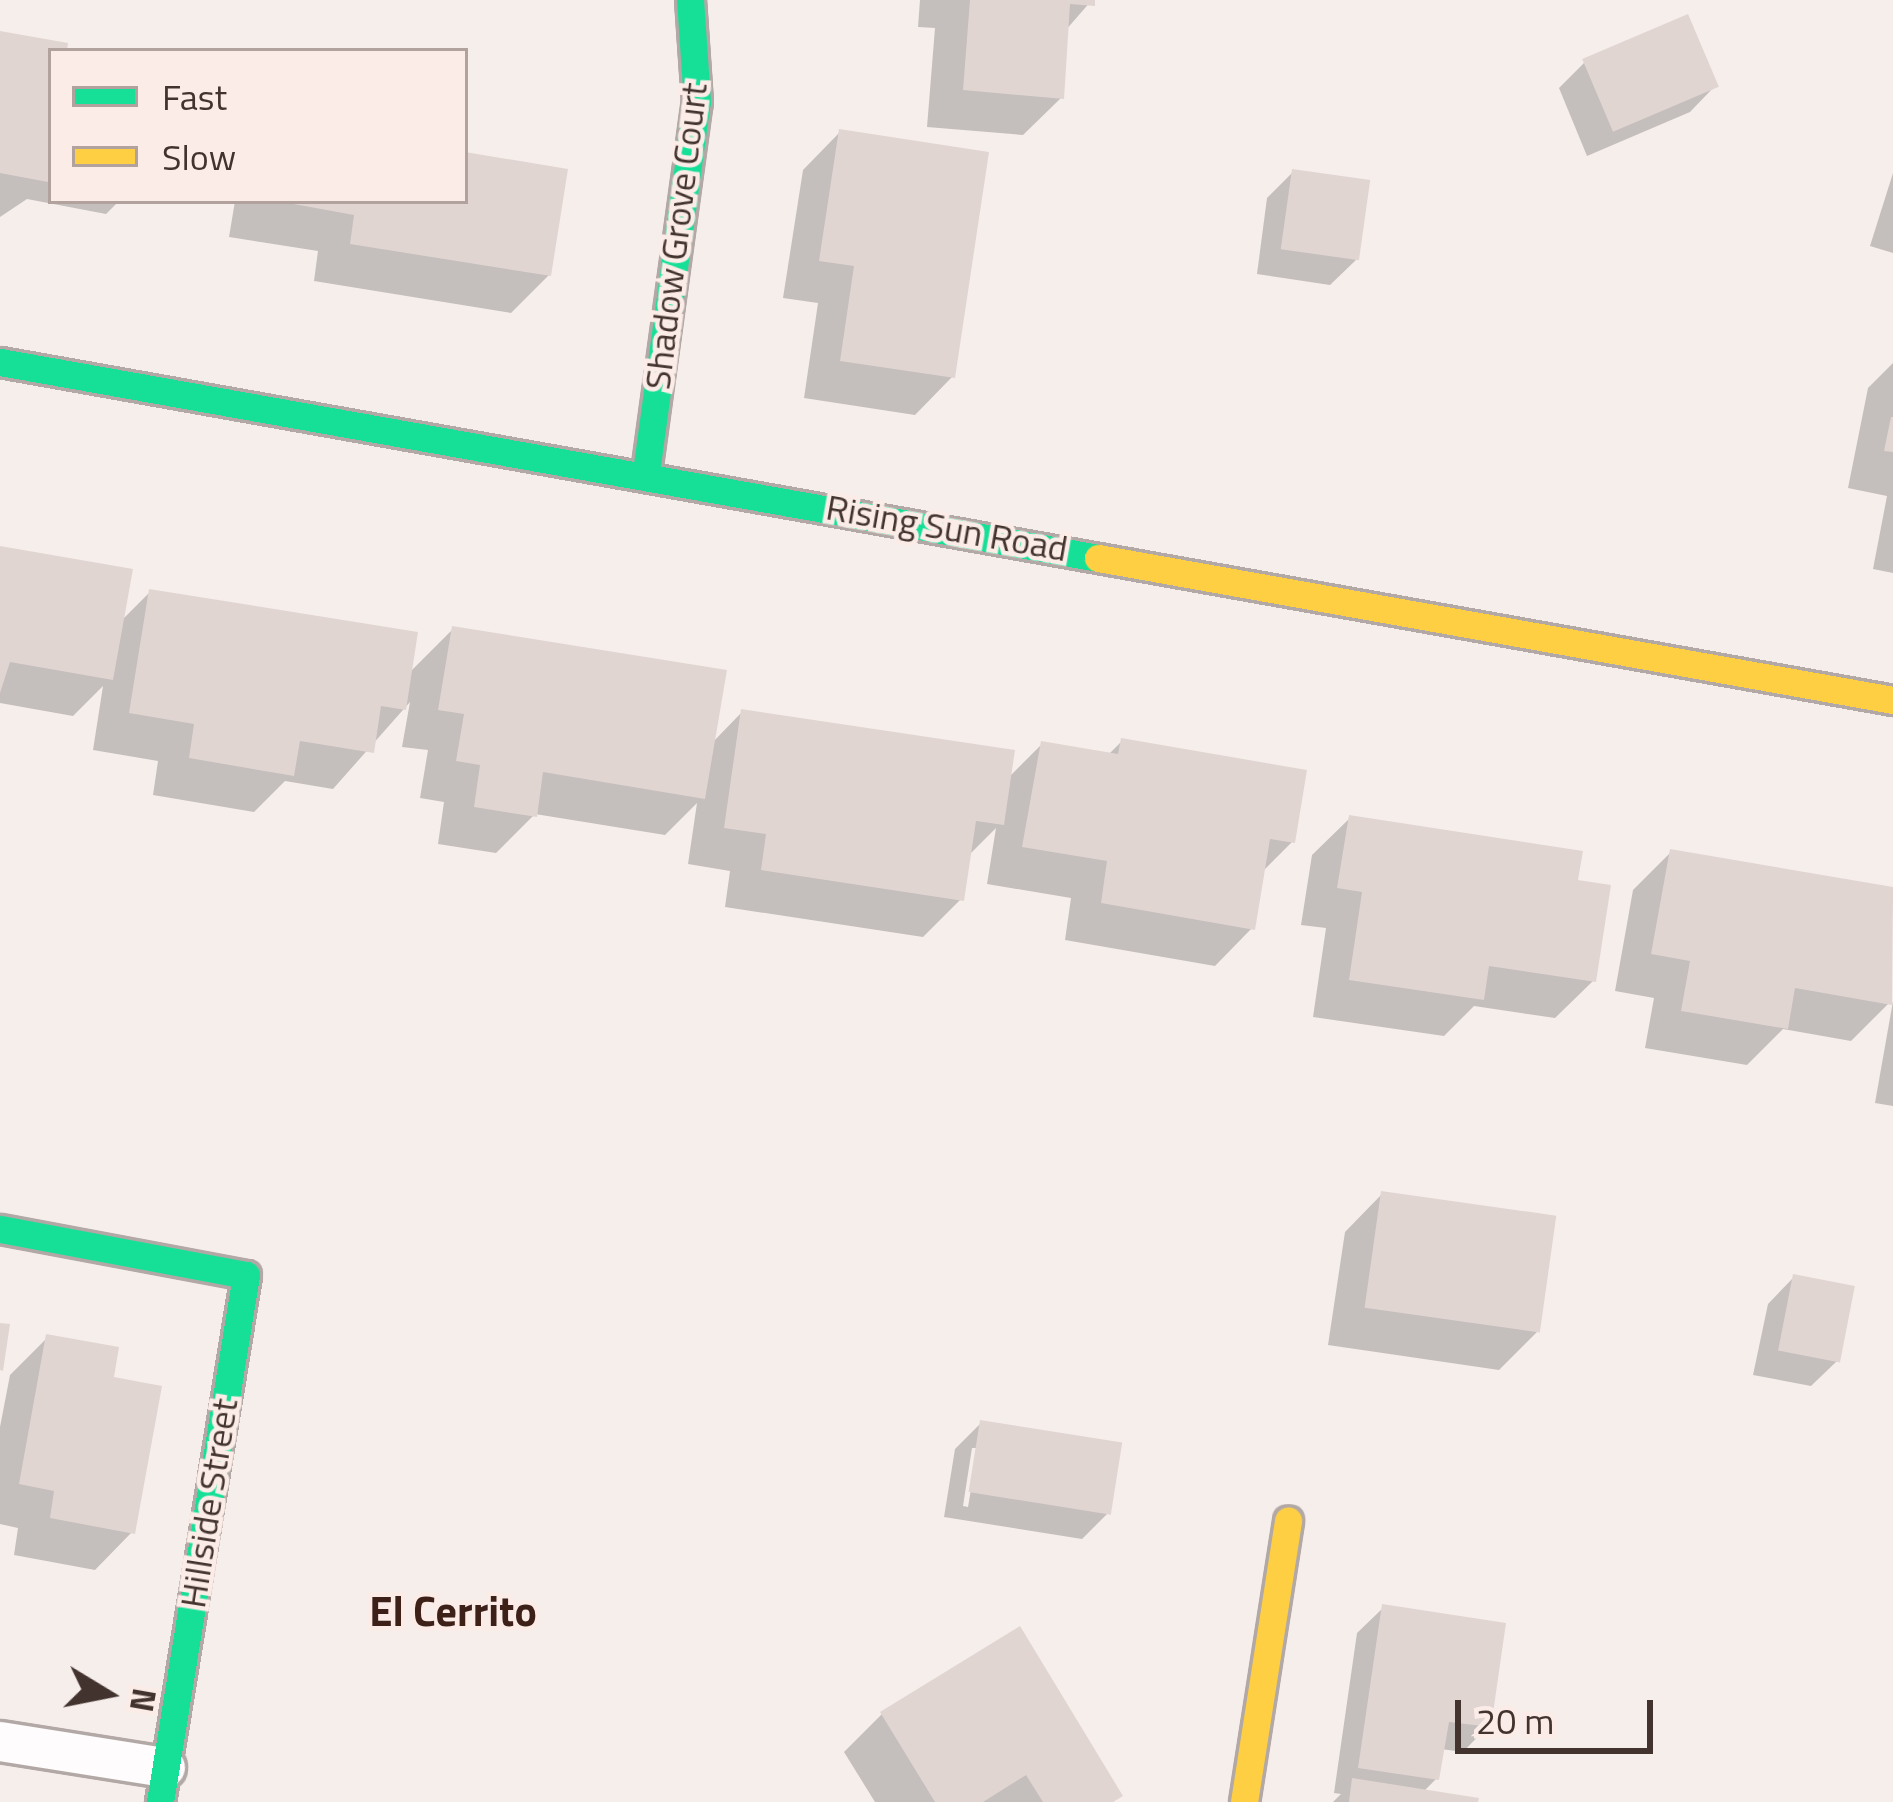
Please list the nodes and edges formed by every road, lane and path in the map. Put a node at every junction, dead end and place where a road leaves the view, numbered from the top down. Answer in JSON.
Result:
{"nodes":[{"id":1,"x":690,"y":0,"type":"edge"},
{"id":2,"x":0,"y":362,"type":"edge"},
{"id":3,"x":646,"y":472,"type":"junction"},
{"id":4,"x":1893,"y":700,"type":"edge"},
{"id":5,"x":0,"y":1229,"type":"edge"},
{"id":6,"x":1288,"y":1520,"type":"dead end"},
{"id":7,"x":0,"y":1741,"type":"edge"},
{"id":8,"x":162,"y":1784,"type":"edge"},
{"id":9,"x":1244,"y":1802,"type":"edge"}],
"edges":[{"from":1,"to":3,"type":"street","name":"Shadow Grove Court"},
{"from":2,"to":3,"type":"street","name":"Rising Sun Road"},
{"from":3,"to":4,"type":"street","name":"Rising Sun Road"},
{"from":5,"to":8,"type":"street","name":"Hillside Street"},
{"from":6,"to":9,"type":"street"},
{"from":7,"to":8,"type":"lane"}]}
